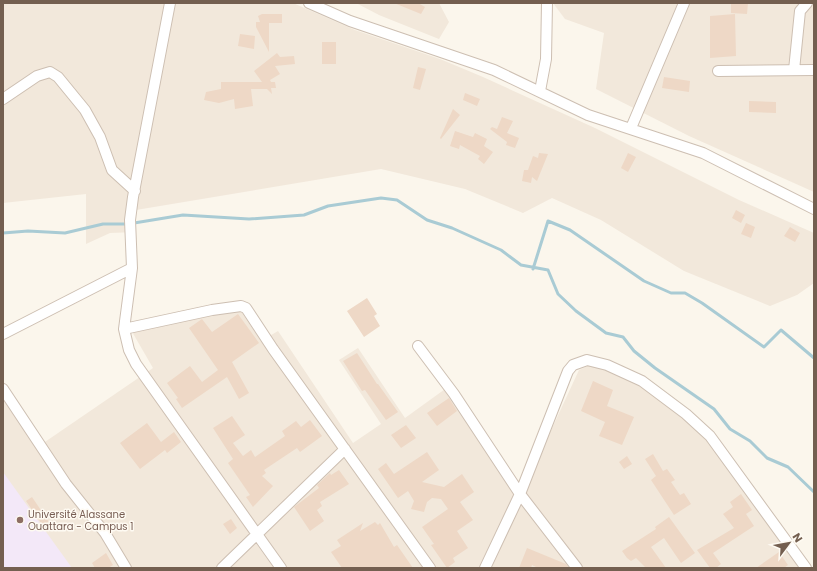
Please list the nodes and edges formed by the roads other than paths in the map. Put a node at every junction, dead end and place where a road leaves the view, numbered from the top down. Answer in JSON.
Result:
{"nodes":[{"id":1,"x":170,"y":3,"type":"edge"},
{"id":2,"x":309,"y":3,"type":"edge"},
{"id":3,"x":547,"y":3,"type":"edge"},
{"id":4,"x":684,"y":3,"type":"edge"},
{"id":5,"x":807,"y":3,"type":"edge"},
{"id":6,"x":794,"y":70,"type":"junction"},
{"id":7,"x":814,"y":70,"type":"edge"},
{"id":8,"x":718,"y":71,"type":"dead end"},
{"id":9,"x":540,"y":91,"type":"junction"},
{"id":10,"x":3,"y":99,"type":"edge"},
{"id":11,"x":631,"y":128,"type":"junction"},
{"id":12,"x":134,"y":191,"type":"junction"},
{"id":13,"x":814,"y":209,"type":"edge"},
{"id":14,"x":132,"y":268,"type":"junction"},
{"id":15,"x":124,"y":329,"type":"junction"},
{"id":16,"x":3,"y":334,"type":"edge"},
{"id":17,"x":418,"y":346,"type":"dead end"},
{"id":18,"x":3,"y":389,"type":"edge"},
{"id":19,"x":345,"y":449,"type":"junction"},
{"id":20,"x":520,"y":494,"type":"junction"},
{"id":21,"x":257,"y":533,"type":"junction"},
{"id":22,"x":126,"y":568,"type":"edge"},
{"id":23,"x":222,"y":568,"type":"edge"},
{"id":24,"x":281,"y":568,"type":"edge"},
{"id":25,"x":430,"y":568,"type":"edge"},
{"id":26,"x":485,"y":568,"type":"edge"},
{"id":27,"x":578,"y":568,"type":"edge"},
{"id":28,"x":806,"y":568,"type":"edge"}],
"edges":[{"from":1,"to":12,"type":"street"},
{"from":2,"to":9,"type":"street"},
{"from":3,"to":9,"type":"street"},
{"from":4,"to":11,"type":"street"},
{"from":5,"to":6,"type":"street"},
{"from":6,"to":7,"type":"street"},
{"from":6,"to":8,"type":"street"},
{"from":9,"to":11,"type":"street"},
{"from":10,"to":12,"type":"street"},
{"from":11,"to":13,"type":"street"},
{"from":12,"to":14,"type":"street"},
{"from":14,"to":15,"type":"street"},
{"from":14,"to":16,"type":"street"},
{"from":15,"to":19,"type":"street"},
{"from":15,"to":21,"type":"street"},
{"from":17,"to":20,"type":"street"},
{"from":18,"to":22,"type":"street"},
{"from":19,"to":21,"type":"street"},
{"from":19,"to":25,"type":"street"},
{"from":20,"to":26,"type":"street"},
{"from":20,"to":27,"type":"street"},
{"from":20,"to":28,"type":"street"},
{"from":21,"to":23,"type":"street"},
{"from":21,"to":24,"type":"street"}]}
